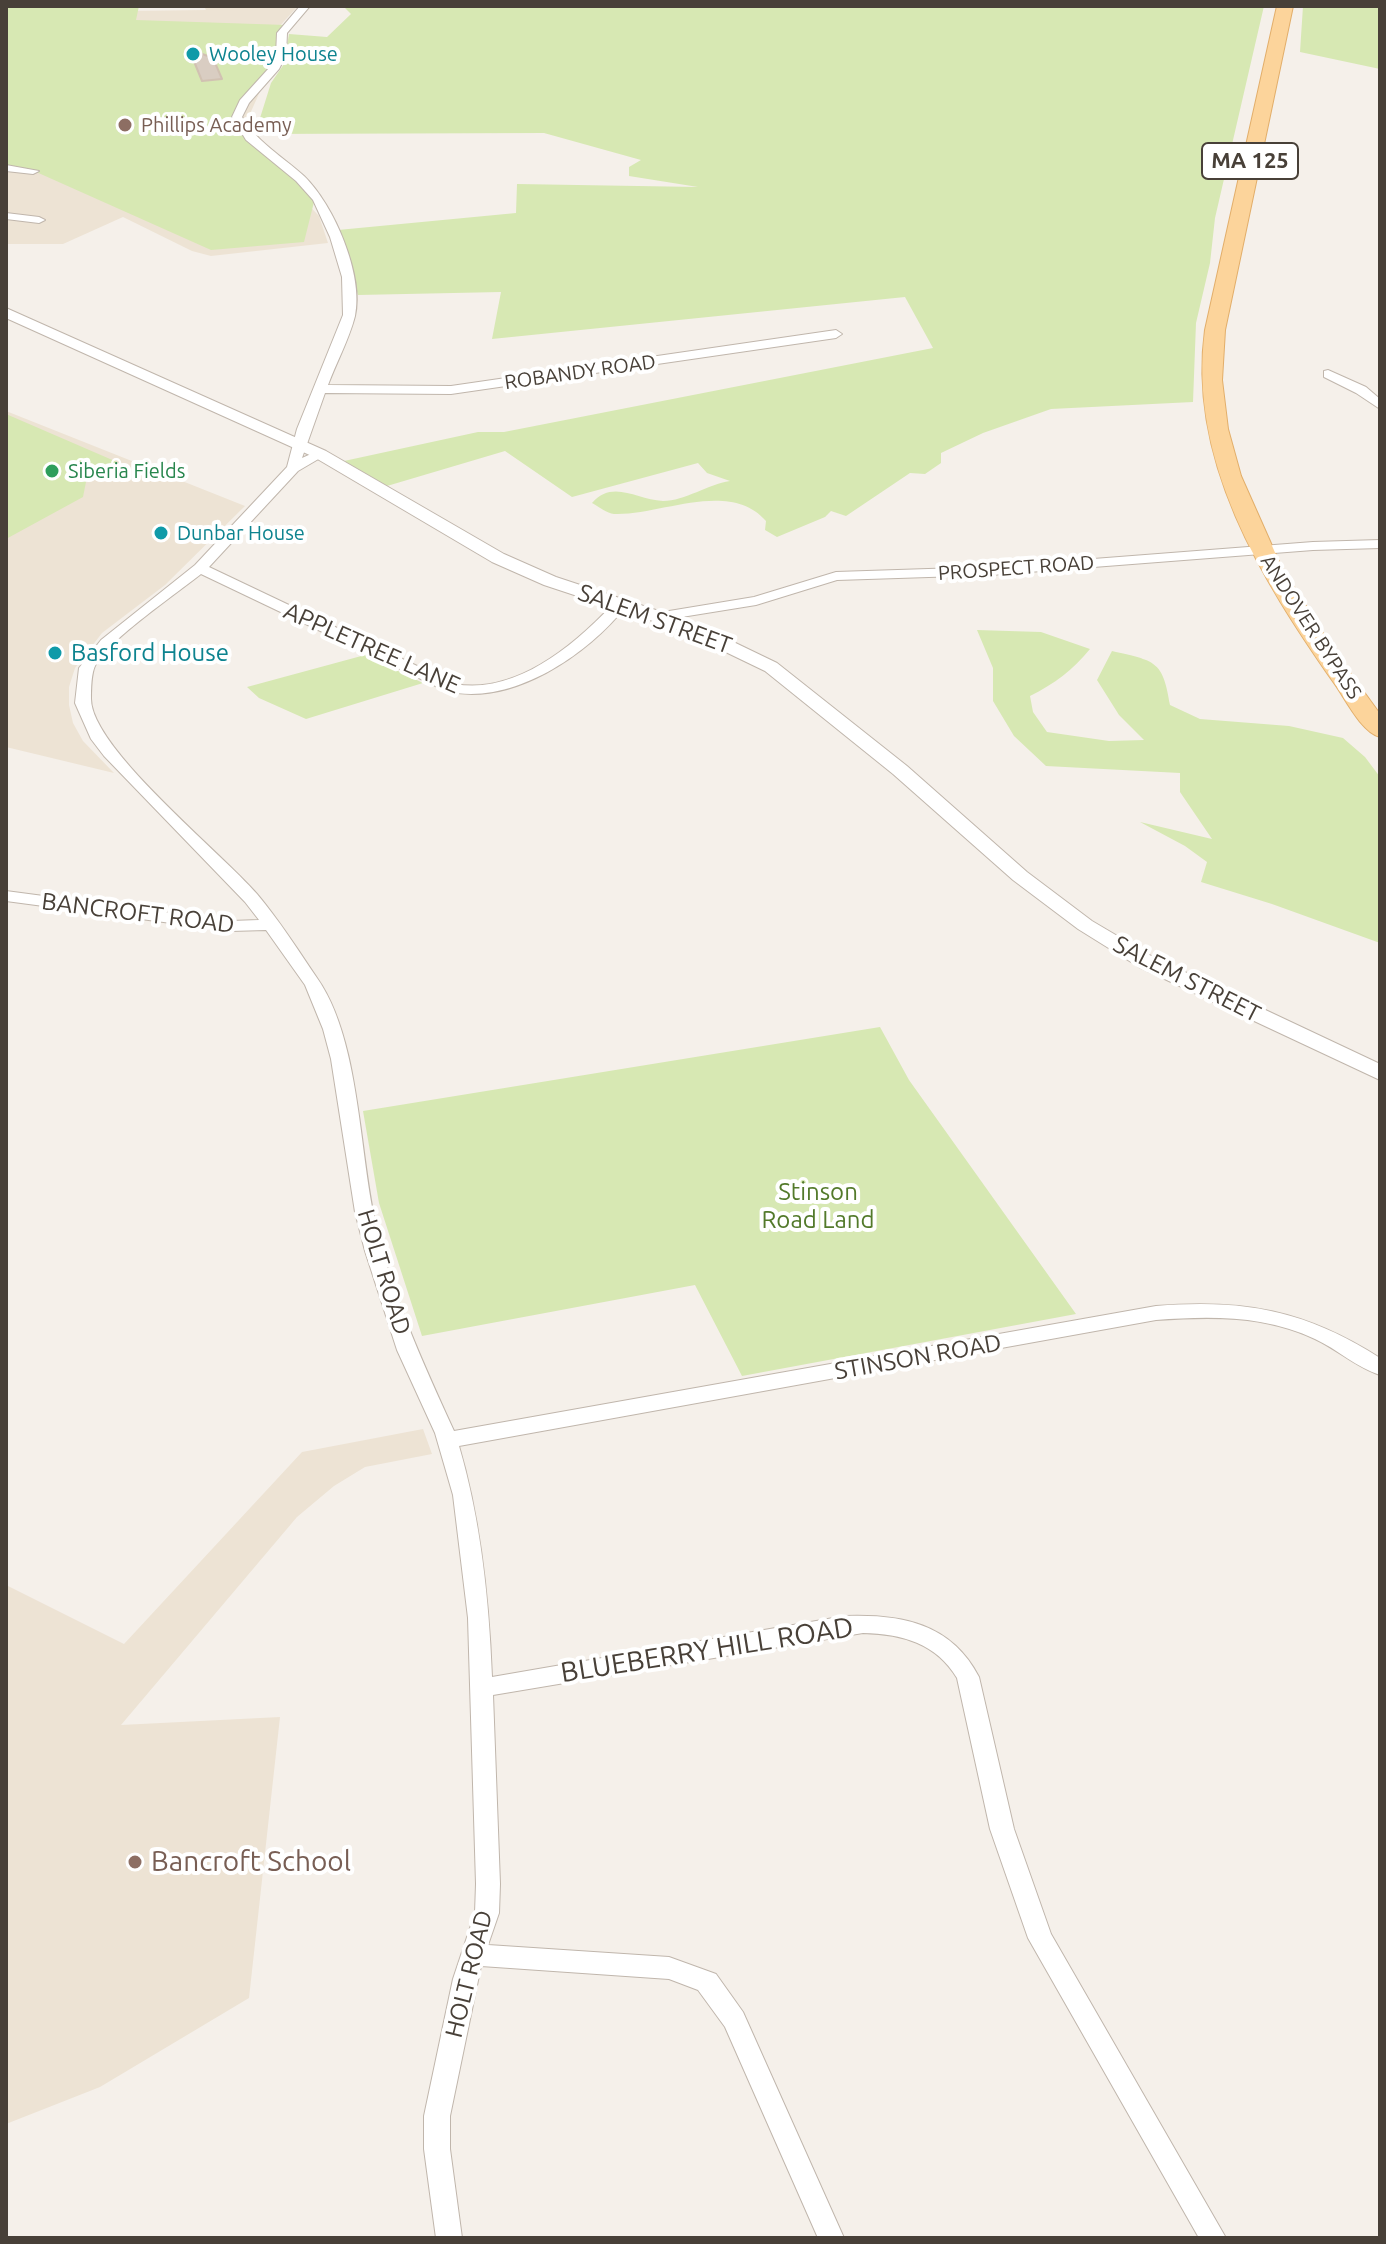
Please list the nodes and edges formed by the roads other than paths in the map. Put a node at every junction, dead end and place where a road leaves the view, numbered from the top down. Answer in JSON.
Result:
{"nodes":[{"id":1,"x":305,"y":6,"type":"edge"},
{"id":2,"x":1285,"y":6,"type":"edge"},
{"id":3,"x":6,"y":168,"type":"edge"},
{"id":4,"x":33,"y":171,"type":"dead end"},
{"id":5,"x":6,"y":216,"type":"edge"},
{"id":6,"x":39,"y":220,"type":"dead end"},
{"id":7,"x":6,"y":312,"type":"edge"},
{"id":8,"x":836,"y":334,"type":"dead end"},
{"id":9,"x":1328,"y":374,"type":"dead end"},
{"id":10,"x":322,"y":389,"type":"junction"},
{"id":11,"x":1380,"y":405,"type":"edge"},
{"id":12,"x":301,"y":445,"type":"junction"},
{"id":13,"x":320,"y":454,"type":"junction"},
{"id":14,"x":293,"y":468,"type":"junction"},
{"id":15,"x":1380,"y":544,"type":"edge"},
{"id":16,"x":1262,"y":550,"type":"junction"},
{"id":17,"x":200,"y":568,"type":"junction"},
{"id":18,"x":620,"y":605,"type":"junction"},
{"id":19,"x":657,"y":617,"type":"junction"},
{"id":20,"x":1380,"y":730,"type":"edge"},
{"id":21,"x":6,"y":896,"type":"edge"},
{"id":22,"x":270,"y":925,"type":"junction"},
{"id":23,"x":1380,"y":1073,"type":"edge"},
{"id":24,"x":1380,"y":1368,"type":"edge"},
{"id":25,"x":447,"y":1440,"type":"junction"},
{"id":26,"x":481,"y":1688,"type":"junction"},
{"id":27,"x":472,"y":1955,"type":"junction"},
{"id":28,"x":449,"y":2238,"type":"edge"},
{"id":29,"x":831,"y":2238,"type":"edge"},
{"id":30,"x":1213,"y":2238,"type":"edge"}],
"edges":[{"from":1,"to":10,"type":"street","name":"HOLT ROAD"},
{"from":2,"to":16,"type":"main road","name":"ANDOVER BYPASS","number":"MA 125"},
{"from":3,"to":4,"type":"street"},
{"from":5,"to":6,"type":"street"},
{"from":7,"to":12,"type":"street","name":"SALEM STREET"},
{"from":8,"to":10,"type":"street","name":"ROBANDY ROAD"},
{"from":9,"to":11,"type":"street"},
{"from":10,"to":12,"type":"street","name":"HOLT ROAD"},
{"from":12,"to":13,"type":"street","name":"SALEM STREET"},
{"from":12,"to":14,"type":"street","name":"HOLT ROAD"},
{"from":13,"to":14,"type":"street","name":"HOLT ROAD"},
{"from":13,"to":18,"type":"street","name":"SALEM STREET"},
{"from":14,"to":17,"type":"street","name":"HOLT ROAD"},
{"from":15,"to":16,"type":"street","name":"PROSPECT ROAD"},
{"from":16,"to":19,"type":"street","name":"PROSPECT ROAD"},
{"from":16,"to":20,"type":"main road","name":"ANDOVER BYPASS","number":"MA 125"},
{"from":17,"to":18,"type":"street","name":"APPLETREE LANE"},
{"from":17,"to":22,"type":"street","name":"HOLT ROAD"},
{"from":18,"to":19,"type":"street","name":"SALEM STREET"},
{"from":19,"to":23,"type":"street","name":"SALEM STREET"},
{"from":21,"to":22,"type":"street","name":"BANCROFT ROAD"},
{"from":22,"to":25,"type":"street","name":"HOLT ROAD"},
{"from":24,"to":25,"type":"street","name":"STINSON ROAD"},
{"from":25,"to":26,"type":"street","name":"HOLT ROAD"},
{"from":26,"to":27,"type":"street","name":"HOLT ROAD"},
{"from":26,"to":30,"type":"street","name":"BLUEBERRY HILL ROAD"},
{"from":27,"to":28,"type":"street","name":"HOLT ROAD"},
{"from":27,"to":29,"type":"street"}]}
